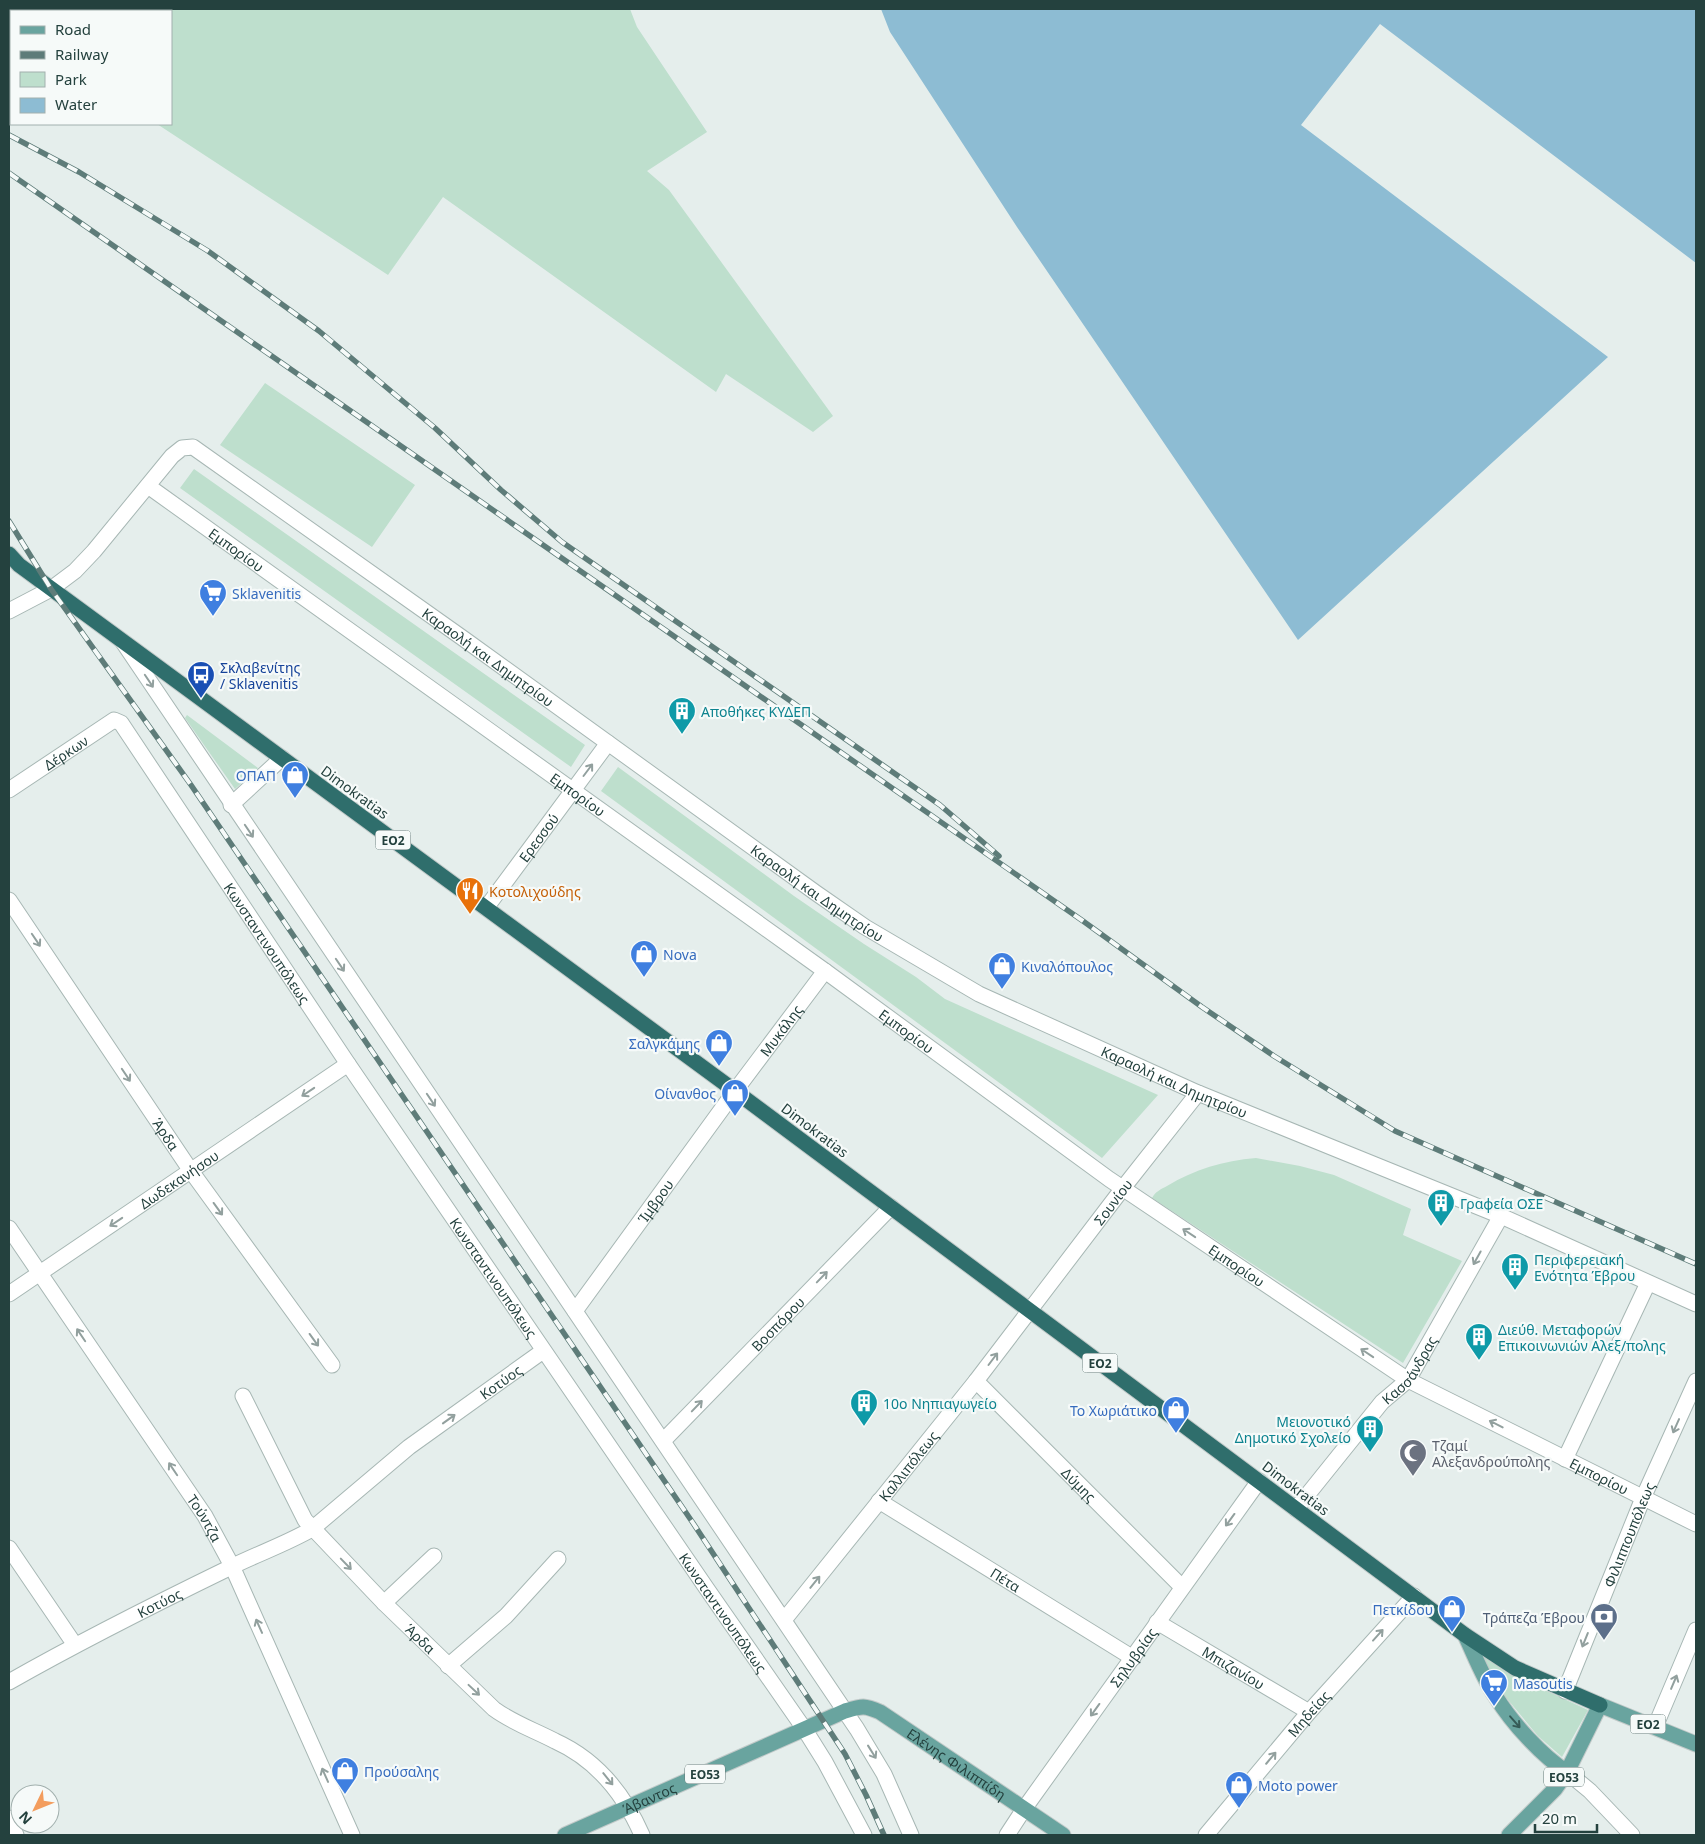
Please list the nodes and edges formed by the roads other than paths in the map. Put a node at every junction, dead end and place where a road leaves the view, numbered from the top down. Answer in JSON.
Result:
{"nodes":[{"id":1,"x":148,"y":486,"type":"junction"},
{"id":2,"x":12,"y":561,"type":"edge"},
{"id":3,"x":51,"y":589,"type":"junction"},
{"id":4,"x":9,"y":611,"type":"edge"},
{"id":5,"x":122,"y":641,"type":"junction"},
{"id":6,"x":121,"y":723,"type":"joint"},
{"id":7,"x":608,"y":743,"type":"junction"},
{"id":8,"x":282,"y":758,"type":"junction"},
{"id":9,"x":9,"y":790,"type":"edge"},
{"id":10,"x":573,"y":790,"type":"junction"},
{"id":11,"x":232,"y":805,"type":"junction"},
{"id":12,"x":9,"y":900,"type":"edge"},
{"id":13,"x":486,"y":908,"type":"junction"},
{"id":14,"x":825,"y":971,"type":"junction"},
{"id":15,"x":348,"y":1064,"type":"junction"},
{"id":16,"x":735,"y":1091,"type":"junction"},
{"id":17,"x":1198,"y":1094,"type":"junction"},
{"id":18,"x":191,"y":1171,"type":"junction"},
{"id":19,"x":1123,"y":1188,"type":"junction"},
{"id":20,"x":891,"y":1207,"type":"junction"},
{"id":21,"x":1501,"y":1216,"type":"junction"},
{"id":22,"x":9,"y":1228,"type":"edge"},
{"id":23,"x":39,"y":1274,"type":"junction"},
{"id":24,"x":1648,"y":1283,"type":"junction"},
{"id":25,"x":9,"y":1294,"type":"edge"},
{"id":26,"x":1696,"y":1304,"type":"edge"},
{"id":27,"x":1030,"y":1310,"type":"junction"},
{"id":28,"x":575,"y":1311,"type":"junction"},
{"id":29,"x":543,"y":1350,"type":"junction"},
{"id":30,"x":332,"y":1365,"type":"dead end"},
{"id":31,"x":1408,"y":1380,"type":"junction"},
{"id":32,"x":976,"y":1381,"type":"junction"},
{"id":33,"x":1696,"y":1382,"type":"edge"},
{"id":34,"x":243,"y":1396,"type":"dead end"},
{"id":35,"x":663,"y":1441,"type":"junction"},
{"id":36,"x":1566,"y":1460,"type":"junction"},
{"id":37,"x":1259,"y":1481,"type":"junction"},
{"id":38,"x":1643,"y":1498,"type":"junction"},
{"id":39,"x":879,"y":1501,"type":"junction"},
{"id":40,"x":1296,"y":1509,"type":"junction"},
{"id":41,"x":1696,"y":1524,"type":"edge"},
{"id":42,"x":312,"y":1529,"type":"junction"},
{"id":43,"x":9,"y":1548,"type":"edge"},
{"id":44,"x":434,"y":1556,"type":"dead end"},
{"id":45,"x":558,"y":1559,"type":"dead end"},
{"id":46,"x":232,"y":1566,"type":"junction"},
{"id":47,"x":1182,"y":1587,"type":"junction"},
{"id":48,"x":1414,"y":1596,"type":"junction"},
{"id":49,"x":384,"y":1603,"type":"junction"},
{"id":50,"x":784,"y":1620,"type":"junction"},
{"id":51,"x":1157,"y":1622,"type":"junction"},
{"id":52,"x":1696,"y":1630,"type":"edge"},
{"id":53,"x":1465,"y":1635,"type":"junction"},
{"id":54,"x":75,"y":1645,"type":"junction"},
{"id":55,"x":1133,"y":1658,"type":"junction"},
{"id":56,"x":448,"y":1666,"type":"junction"},
{"id":57,"x":9,"y":1682,"type":"edge"},
{"id":58,"x":1564,"y":1691,"type":"junction"},
{"id":59,"x":1600,"y":1705,"type":"junction"},
{"id":60,"x":845,"y":1711,"type":"junction"},
{"id":61,"x":1309,"y":1712,"type":"junction"},
{"id":62,"x":1655,"y":1727,"type":"junction"},
{"id":63,"x":805,"y":1730,"type":"junction"},
{"id":64,"x":1696,"y":1744,"type":"edge"},
{"id":65,"x":1567,"y":1772,"type":"junction"},
{"id":66,"x":629,"y":1808,"type":"junction"},
{"id":67,"x":1024,"y":1809,"type":"junction"},
{"id":68,"x":9,"y":1818,"type":"edge"},
{"id":69,"x":16,"y":1835,"type":"edge"},
{"id":70,"x":352,"y":1835,"type":"edge"},
{"id":71,"x":565,"y":1835,"type":"edge"},
{"id":72,"x":642,"y":1835,"type":"edge"},
{"id":73,"x":864,"y":1835,"type":"edge"},
{"id":74,"x":911,"y":1835,"type":"edge"},
{"id":75,"x":1007,"y":1835,"type":"edge"},
{"id":76,"x":1063,"y":1835,"type":"edge"},
{"id":77,"x":1206,"y":1835,"type":"edge"},
{"id":78,"x":1509,"y":1835,"type":"edge"},
{"id":79,"x":1632,"y":1835,"type":"edge"}],
"edges":[{"from":1,"to":3,"type":"street","name":"Καραολή και Δημητρίου"},
{"from":1,"to":7,"type":"street","name":"Καραολή και Δημητρίου"},
{"from":1,"to":10,"type":"street","name":"Εμπορίου"},
{"from":2,"to":3,"type":"highway","name":"Dimokratias","number":"ΕΟ2"},
{"from":3,"to":4,"type":"street","name":"Καραολή και Δημητρίου"},
{"from":3,"to":5,"type":"highway","name":"Dimokratias","number":"ΕΟ2"},
{"from":5,"to":8,"type":"highway","name":"Dimokratias","number":"ΕΟ2"},
{"from":5,"to":11,"type":"street","one_way":true},
{"from":6,"to":9,"type":"street","name":"Δέρκων"},
{"from":6,"to":15,"type":"street","name":"Κωνσταντινουπόλεως"},
{"from":10,"to":7,"type":"street","name":"Ερεσσού","one_way":true},
{"from":7,"to":17,"type":"street","name":"Καραολή και Δημητρίου"},
{"from":8,"to":11,"type":"street"},
{"from":8,"to":13,"type":"highway","name":"Dimokratias","number":"ΕΟ2"},
{"from":10,"to":13,"type":"street","name":"Ερεσσού"},
{"from":10,"to":14,"type":"street","name":"Εμπορίου"},
{"from":11,"to":28,"type":"street","one_way":true},
{"from":12,"to":18,"type":"street","name":"Άρδα","one_way":true},
{"from":13,"to":16,"type":"highway","name":"Dimokratias","number":"ΕΟ2"},
{"from":14,"to":16,"type":"street","name":"Μυκάλης"},
{"from":14,"to":19,"type":"street","name":"Εμπορίου"},
{"from":15,"to":18,"type":"street","name":"Δωδεκανήσου","one_way":true},
{"from":15,"to":29,"type":"street","name":"Κωνσταντινουπόλεως"},
{"from":16,"to":20,"type":"highway","name":"Dimokratias","number":"ΕΟ2"},
{"from":16,"to":28,"type":"street","name":"Ίμβρου"},
{"from":17,"to":19,"type":"street","name":"Σουνίου"},
{"from":17,"to":21,"type":"street","name":"Καραολή και Δημητρίου"},
{"from":18,"to":23,"type":"street","name":"Δωδεκανήσου","one_way":true},
{"from":18,"to":30,"type":"street","name":"Άρδα","one_way":true},
{"from":19,"to":27,"type":"street","name":"Σουνίου"},
{"from":31,"to":19,"type":"street","name":"Εμπορίου","one_way":true},
{"from":20,"to":27,"type":"highway","name":"Dimokratias","number":"ΕΟ2"},
{"from":35,"to":20,"type":"street","name":"Βοσπόρου","one_way":true},
{"from":21,"to":24,"type":"street","name":"Καραολή και Δημητρίου"},
{"from":21,"to":31,"type":"street","name":"Κασσάνδρας","one_way":true},
{"from":22,"to":23,"type":"street","name":"Τούντζα"},
{"from":23,"to":25,"type":"street","name":"Δωδεκανήσου"},
{"from":46,"to":23,"type":"street","name":"Τούντζα","one_way":true},
{"from":24,"to":26,"type":"street","name":"Καραολή και Δημητρίου"},
{"from":24,"to":36,"type":"street"},
{"from":32,"to":27,"type":"street","name":"Καλλιπόλεως","one_way":true},
{"from":27,"to":37,"type":"highway","name":"Dimokratias","number":"ΕΟ2"},
{"from":28,"to":35,"type":"street"},
{"from":42,"to":29,"type":"street","name":"Κοτύος","one_way":true},
{"from":29,"to":63,"type":"street","name":"Κωνσταντινουπόλεως"},
{"from":36,"to":31,"type":"street","name":"Εμπορίου","one_way":true},
{"from":31,"to":40,"type":"street","name":"Κασσάνδρας"},
{"from":32,"to":39,"type":"street","name":"Καλλιπόλεως"},
{"from":32,"to":47,"type":"street","name":"Δύμης"},
{"from":33,"to":38,"type":"street","name":"Φιλιππουπόλεως","one_way":true},
{"from":34,"to":42,"type":"street","name":"Άρδα"},
{"from":35,"to":50,"type":"street"},
{"from":36,"to":38,"type":"street","name":"Εμπορίου"},
{"from":37,"to":40,"type":"highway","name":"Dimokratias","number":"ΕΟ2"},
{"from":37,"to":47,"type":"street","name":"Σηλυβρίας","one_way":true},
{"from":38,"to":41,"type":"street","name":"Εμπορίου"},
{"from":38,"to":58,"type":"street","name":"Φιλιππουπόλεως","one_way":true},
{"from":50,"to":39,"type":"street","name":"Καλλιπόλεως","one_way":true},
{"from":39,"to":55,"type":"street","name":"Πέτα"},
{"from":40,"to":48,"type":"highway","name":"Dimokratias","number":"ΕΟ2"},
{"from":42,"to":46,"type":"street","name":"Κοτύος"},
{"from":42,"to":49,"type":"street","name":"Άρδα","one_way":true},
{"from":43,"to":54,"type":"street"},
{"from":44,"to":49,"type":"street"},
{"from":45,"to":56,"type":"street"},
{"from":46,"to":54,"type":"street","name":"Κοτύος"},
{"from":70,"to":46,"type":"street","name":"Τούντζα","one_way":true},
{"from":47,"to":51,"type":"street","name":"Σηλυβρίας"},
{"from":48,"to":53,"type":"highway","name":"Dimokratias","number":"ΕΟ2"},
{"from":61,"to":48,"type":"street","name":"Μηδείας","one_way":true},
{"from":49,"to":56,"type":"street","name":"Άρδα"},
{"from":50,"to":60,"type":"street"},
{"from":51,"to":55,"type":"street","name":"Σηλυβρίας"},
{"from":51,"to":61,"type":"street","name":"Μπιζανίου"},
{"from":62,"to":52,"type":"street","one_way":true},
{"from":53,"to":58,"type":"highway","name":"Dimokratias","number":"ΕΟ2"},
{"from":53,"to":65,"type":"main road","one_way":true},
{"from":54,"to":57,"type":"street","name":"Κοτύος"},
{"from":55,"to":67,"type":"street","name":"Σηλυβρίας","one_way":true},
{"from":56,"to":66,"type":"street","name":"Άρδα","one_way":true},
{"from":58,"to":59,"type":"highway","name":"Dimokratias","number":"ΕΟ2"},
{"from":59,"to":62,"type":"main road","number":"ΕΟ2"},
{"from":59,"to":65,"type":"main road","number":"ΕΟ53"},
{"from":60,"to":63,"type":"main road","name":"Άβαντος","number":"ΕΟ53"},
{"from":60,"to":67,"type":"main road","name":"Ελένης Φιλιππίδη","number":"ΕΟ53"},
{"from":60,"to":74,"type":"street","one_way":true},
{"from":77,"to":61,"type":"street","name":"Μηδείας","one_way":true},
{"from":62,"to":64,"type":"main road","number":"ΕΟ2"},
{"from":63,"to":66,"type":"main road","name":"Άβαντος","number":"ΕΟ53"},
{"from":63,"to":73,"type":"street","name":"Κωνσταντινουπόλεως"},
{"from":65,"to":78,"type":"main road","number":"ΕΟ53"},
{"from":65,"to":79,"type":"street"},
{"from":66,"to":71,"type":"main road","name":"Άβαντος","number":"ΕΟ53"},
{"from":66,"to":72,"type":"street","name":"Άρδα"},
{"from":67,"to":75,"type":"street","name":"Σηλυβρίας"},
{"from":67,"to":76,"type":"main road","name":"Ελένης Φιλιππίδη","number":"ΕΟ53"},
{"from":68,"to":69,"type":"street"}]}
